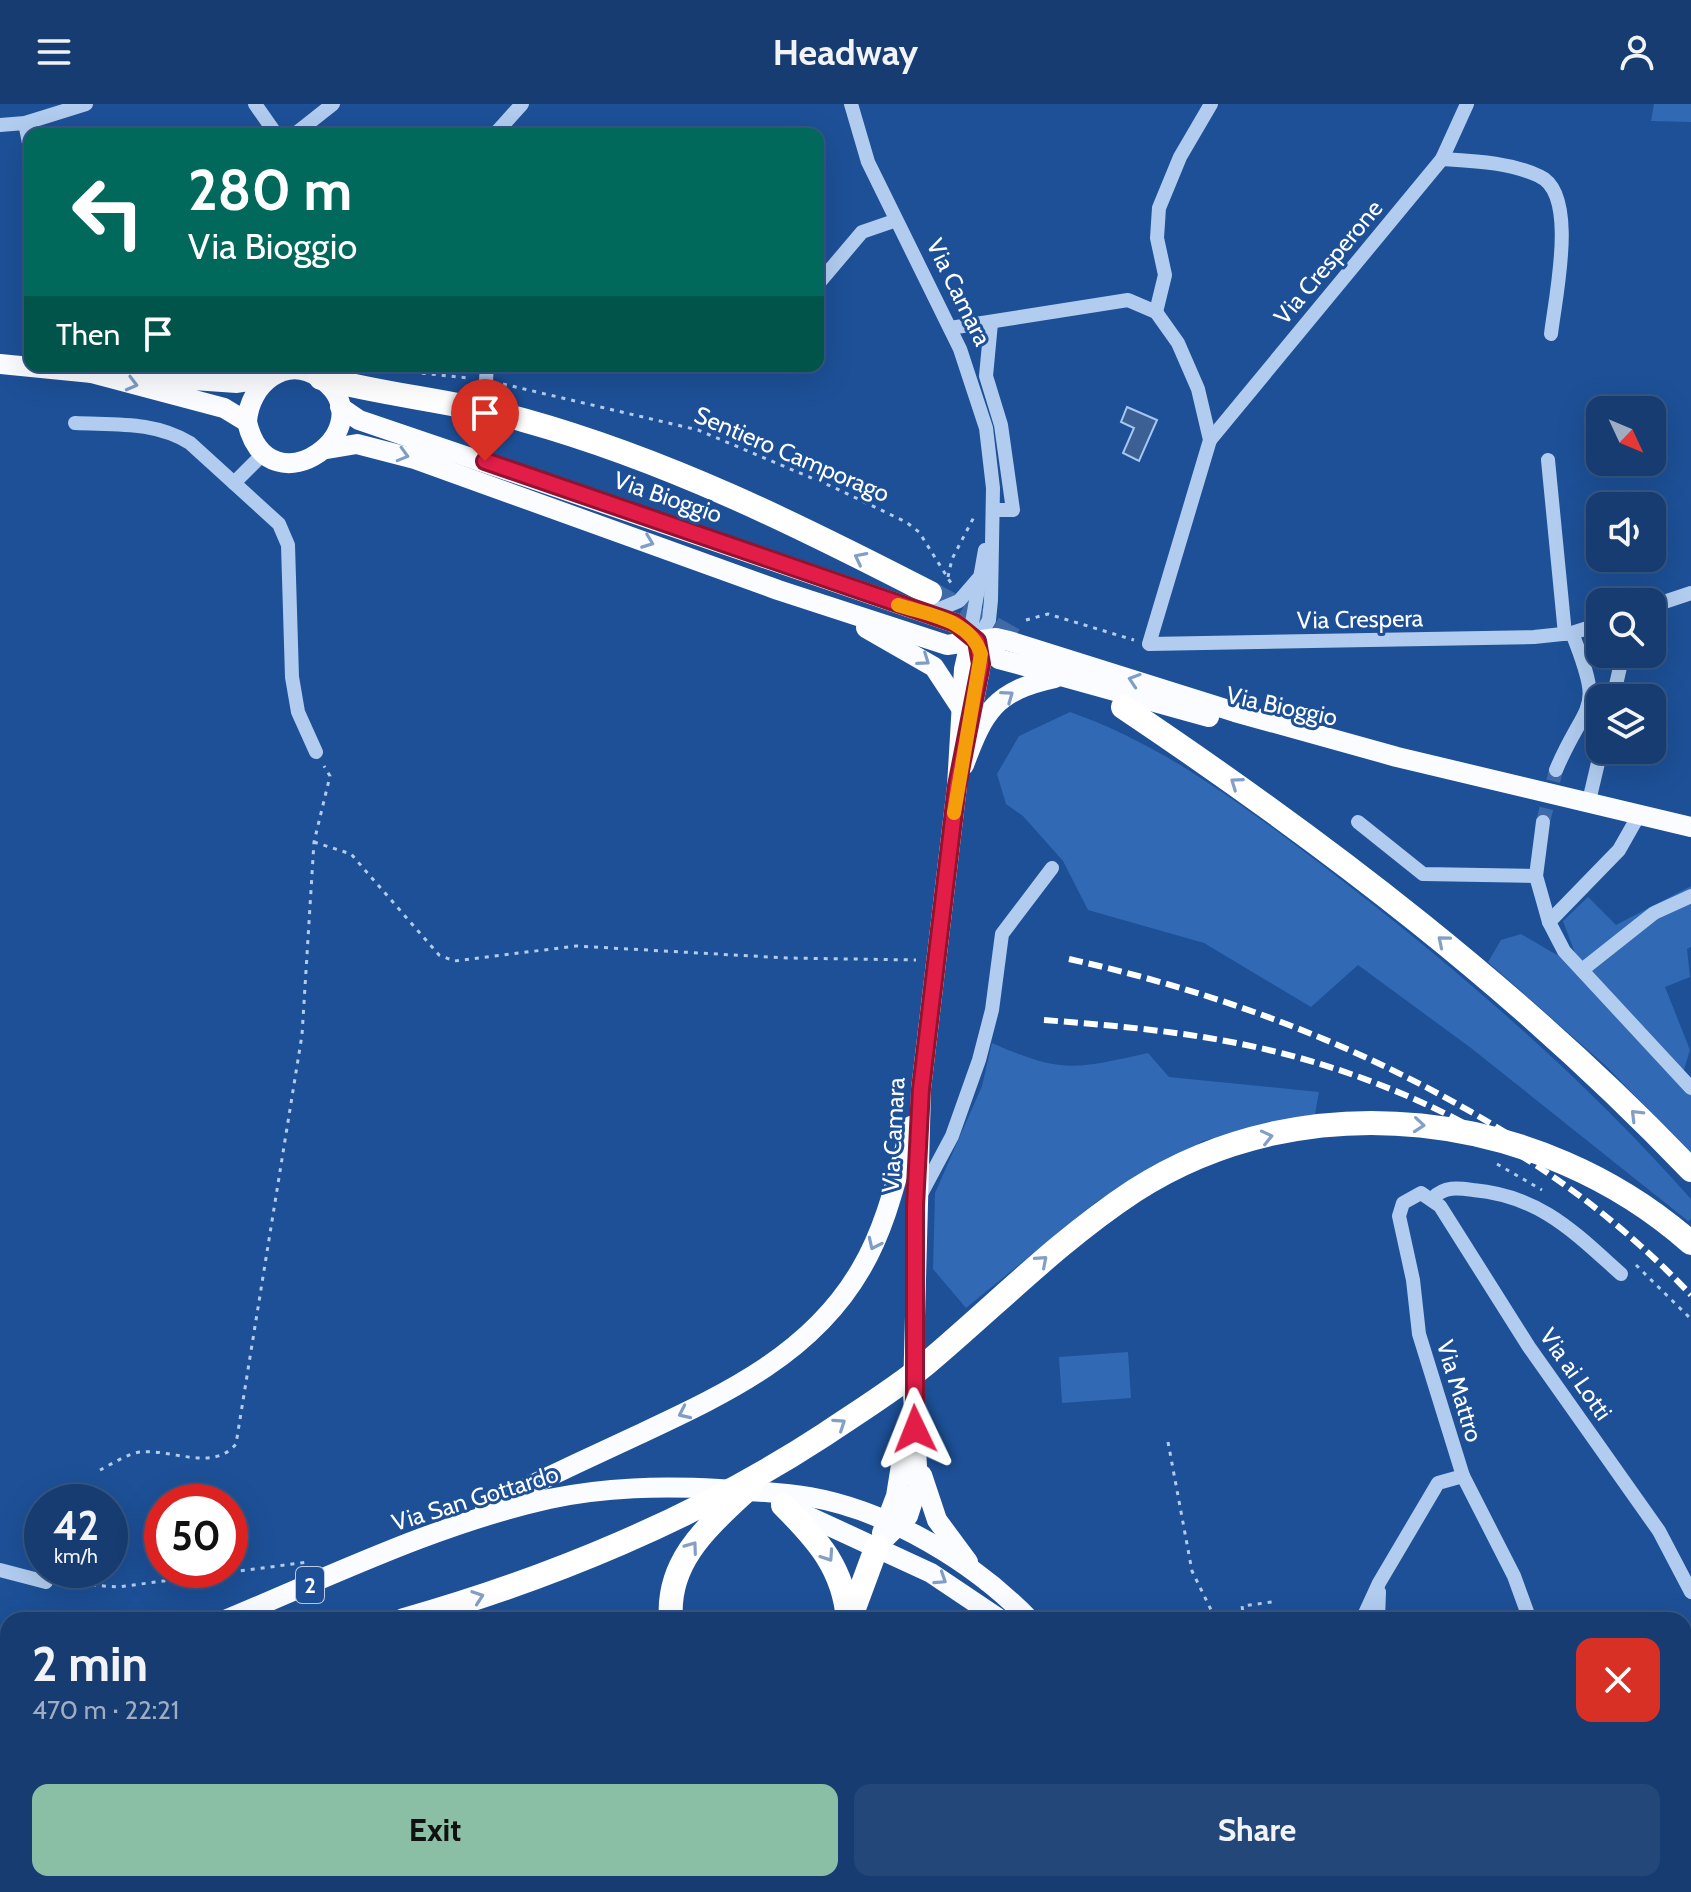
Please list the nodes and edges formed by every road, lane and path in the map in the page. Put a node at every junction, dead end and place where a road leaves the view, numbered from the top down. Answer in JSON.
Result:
{"nodes":[{"id":1,"x":86,"y":104,"type":"edge"},
{"id":2,"x":255,"y":104,"type":"edge"},
{"id":3,"x":333,"y":104,"type":"edge"},
{"id":4,"x":522,"y":104,"type":"edge"},
{"id":5,"x":851,"y":104,"type":"edge"},
{"id":6,"x":1211,"y":104,"type":"edge"},
{"id":7,"x":1467,"y":104,"type":"edge"},
{"id":8,"x":25,"y":123,"type":"junction"},
{"id":9,"x":0,"y":125,"type":"edge"},
{"id":10,"x":26,"y":128,"type":"edge"},
{"id":11,"x":272,"y":128,"type":"edge"},
{"id":12,"x":303,"y":128,"type":"edge"},
{"id":13,"x":500,"y":128,"type":"edge"},
{"id":14,"x":1442,"y":159,"type":"junction"},
{"id":15,"x":894,"y":221,"type":"junction"},
{"id":16,"x":824,"y":277,"type":"edge"},
{"id":17,"x":1156,"y":312,"type":"junction"},
{"id":18,"x":991,"y":323,"type":"junction"},
{"id":19,"x":950,"y":328,"type":"junction"},
{"id":20,"x":1551,"y":334,"type":"dead end"},
{"id":21,"x":0,"y":364,"type":"edge"},
{"id":22,"x":24,"y":366,"type":"edge"},
{"id":23,"x":82,"y":372,"type":"edge"},
{"id":24,"x":284,"y":372,"type":"edge"},
{"id":25,"x":297,"y":372,"type":"edge"},
{"id":26,"x":462,"y":372,"type":"edge"},
{"id":27,"x":92,"y":373,"type":"junction"},
{"id":28,"x":486,"y":373,"type":"edge"},
{"id":29,"x":268,"y":378,"type":"junction"},
{"id":30,"x":321,"y":378,"type":"junction"},
{"id":31,"x":340,"y":407,"type":"junction"},
{"id":32,"x":247,"y":422,"type":"junction"},
{"id":33,"x":75,"y":423,"type":"dead end"},
{"id":34,"x":1210,"y":440,"type":"junction"},
{"id":35,"x":327,"y":449,"type":"junction"},
{"id":36,"x":264,"y":453,"type":"junction"},
{"id":37,"x":1548,"y":460,"type":"dead end"},
{"id":38,"x":234,"y":483,"type":"junction"},
{"id":39,"x":987,"y":507,"type":"junction"},
{"id":40,"x":980,"y":576,"type":"junction"},
{"id":41,"x":778,"y":590,"type":"junction"},
{"id":42,"x":939,"y":593,"type":"junction"},
{"id":43,"x":1690,"y":597,"type":"edge"},
{"id":44,"x":1666,"y":603,"type":"edge"},
{"id":45,"x":1026,"y":620,"type":"dead end"},
{"id":46,"x":1586,"y":629,"type":"edge"},
{"id":47,"x":1569,"y":634,"type":"junction"},
{"id":48,"x":977,"y":641,"type":"junction"},
{"id":49,"x":1149,"y":644,"type":"junction"},
{"id":50,"x":1059,"y":677,"type":"junction"},
{"id":51,"x":1123,"y":707,"type":"dead end"},
{"id":52,"x":961,"y":710,"type":"junction"},
{"id":53,"x":316,"y":752,"type":"joint"},
{"id":54,"x":1397,"y":757,"type":"junction"},
{"id":55,"x":1598,"y":764,"type":"edge"},
{"id":56,"x":1556,"y":770,"type":"tunnel mouth"},
{"id":57,"x":957,"y":786,"type":"junction"},
{"id":58,"x":1589,"y":801,"type":"junction"},
{"id":59,"x":1640,"y":813,"type":"junction"},
{"id":60,"x":1358,"y":822,"type":"dead end"},
{"id":61,"x":1543,"y":822,"type":"tunnel mouth"},
{"id":62,"x":1691,"y":827,"type":"edge"},
{"id":63,"x":314,"y":842,"type":"junction"},
{"id":64,"x":1052,"y":868,"type":"dead end"},
{"id":65,"x":1536,"y":876,"type":"junction"},
{"id":66,"x":1691,"y":896,"type":"edge"},
{"id":67,"x":1549,"y":922,"type":"junction"},
{"id":68,"x":921,"y":960,"type":"dead end"},
{"id":69,"x":1582,"y":970,"type":"junction"},
{"id":70,"x":1691,"y":1088,"type":"edge"},
{"id":71,"x":921,"y":1089,"type":"junction"},
{"id":72,"x":1691,"y":1170,"type":"edge"},
{"id":73,"x":1433,"y":1198,"type":"junction"},
{"id":74,"x":915,"y":1206,"type":"junction"},
{"id":75,"x":1685,"y":1237,"type":"edge"},
{"id":76,"x":1621,"y":1274,"type":"dead end"},
{"id":77,"x":913,"y":1393,"type":"junction"},
{"id":78,"x":1168,"y":1442,"type":"dead end"},
{"id":79,"x":917,"y":1460,"type":"junction"},
{"id":80,"x":773,"y":1465,"type":"junction"},
{"id":81,"x":100,"y":1470,"type":"dead end"},
{"id":82,"x":1463,"y":1476,"type":"junction"},
{"id":83,"x":753,"y":1492,"type":"junction"},
{"id":84,"x":783,"y":1505,"type":"junction"},
{"id":85,"x":892,"y":1525,"type":"junction"},
{"id":86,"x":877,"y":1546,"type":"junction"},
{"id":87,"x":395,"y":1549,"type":"junction"},
{"id":88,"x":320,"y":1560,"type":"dead end"},
{"id":89,"x":0,"y":1570,"type":"edge"},
{"id":90,"x":24,"y":1576,"type":"edge"},
{"id":91,"x":1379,"y":1583,"type":"junction"},
{"id":92,"x":128,"y":1586,"type":"edge"},
{"id":93,"x":992,"y":1586,"type":"junction"},
{"id":94,"x":1691,"y":1592,"type":"edge"},
{"id":95,"x":1272,"y":1602,"type":"dead end"},
{"id":96,"x":244,"y":1612,"type":"edge"},
{"id":97,"x":427,"y":1612,"type":"edge"},
{"id":98,"x":671,"y":1612,"type":"edge"},
{"id":99,"x":847,"y":1612,"type":"edge"},
{"id":100,"x":852,"y":1612,"type":"edge"},
{"id":101,"x":989,"y":1612,"type":"edge"},
{"id":102,"x":1021,"y":1612,"type":"edge"},
{"id":103,"x":1212,"y":1612,"type":"edge"},
{"id":104,"x":1243,"y":1612,"type":"edge"},
{"id":105,"x":1366,"y":1612,"type":"edge"},
{"id":106,"x":1378,"y":1612,"type":"edge"},
{"id":107,"x":1527,"y":1612,"type":"edge"}],
"edges":[{"from":1,"to":8,"type":"street"},
{"from":2,"to":11,"type":"street"},
{"from":3,"to":12,"type":"street"},
{"from":4,"to":13,"type":"street"},
{"from":5,"to":15,"type":"street","name":"Via Camara"},
{"from":6,"to":17,"type":"street"},
{"from":7,"to":14,"type":"street","name":"Via Cresperone"},
{"from":8,"to":9,"type":"street"},
{"from":8,"to":10,"type":"street"},
{"from":14,"to":20,"type":"street"},
{"from":14,"to":34,"type":"street","name":"Via Cresperone"},
{"from":15,"to":16,"type":"street"},
{"from":15,"to":19,"type":"street","name":"Via Camara"},
{"from":17,"to":18,"type":"street"},
{"from":17,"to":34,"type":"street"},
{"from":18,"to":19,"type":"street"},
{"from":18,"to":39,"type":"street"},
{"from":19,"to":39,"type":"street","name":"Via Camara"},
{"from":21,"to":22,"type":"main road"},
{"from":23,"to":27,"type":"main road"},
{"from":24,"to":29,"type":"main road"},
{"from":25,"to":30,"type":"main road"},
{"from":26,"to":28,"type":"path","name":"Sentiero Camporago"},
{"from":27,"to":29,"type":"main road"},
{"from":27,"to":32,"type":"main road","one_way":true},
{"from":28,"to":42,"type":"path","name":"Sentiero Camporago"},
{"from":29,"to":32,"type":"main road"},
{"from":30,"to":31,"type":"main road","name":"Via Bioggio"},
{"from":42,"to":30,"type":"highway","one_way":true},
{"from":31,"to":35,"type":"main road"},
{"from":31,"to":42,"type":"main road","name":"Via Bioggio"},
{"from":32,"to":36,"type":"main road"},
{"from":33,"to":38,"type":"street"},
{"from":34,"to":49,"type":"street","name":"Via Cresperone"},
{"from":35,"to":36,"type":"main road","name":"Via Bioggio"},
{"from":35,"to":41,"type":"main road","name":"Via Bioggio","one_way":true},
{"from":36,"to":38,"type":"street"},
{"from":37,"to":47,"type":"street"},
{"from":38,"to":53,"type":"street"},
{"from":39,"to":40,"type":"street","name":"Via Camara"},
{"from":39,"to":42,"type":"path"},
{"from":39,"to":48,"type":"street","name":"Via Camara"},
{"from":40,"to":42,"type":"street"},
{"from":40,"to":48,"type":"street","name":"Via Camara"},
{"from":41,"to":48,"type":"main road","name":"Via Bioggio"},
{"from":41,"to":52,"type":"main road","one_way":true},
{"from":42,"to":48,"type":"main road","name":"Via Bioggio"},
{"from":43,"to":44,"type":"street"},
{"from":45,"to":49,"type":"path"},
{"from":46,"to":47,"type":"street","name":"Via Crespera"},
{"from":47,"to":49,"type":"street","name":"Via Crespera"},
{"from":47,"to":56,"type":"street"},
{"from":48,"to":50,"type":"main road","name":"Via Bioggio"},
{"from":48,"to":52,"type":"main road","name":"Via Camara"},
{"from":54,"to":48,"type":"main road","name":"Via Bioggio","one_way":true},
{"from":48,"to":57,"type":"main road","name":"Via Camara"},
{"from":50,"to":54,"type":"main road","name":"Via Bioggio"},
{"from":57,"to":50,"type":"main road","one_way":true},
{"from":72,"to":51,"type":"highway","one_way":true},
{"from":52,"to":57,"type":"main road","name":"Via Camara"},
{"from":53,"to":63,"type":"path"},
{"from":54,"to":58,"type":"main road","name":"Via Bioggio"},
{"from":55,"to":58,"type":"street"},
{"from":57,"to":71,"type":"main road","name":"Via Camara"},
{"from":58,"to":59,"type":"main road","name":"Via Bioggio"},
{"from":59,"to":62,"type":"main road","name":"Via Bioggio"},
{"from":59,"to":67,"type":"street"},
{"from":60,"to":65,"type":"street"},
{"from":61,"to":65,"type":"street"},
{"from":63,"to":68,"type":"path"},
{"from":63,"to":81,"type":"path"},
{"from":64,"to":74,"type":"street"},
{"from":65,"to":67,"type":"street"},
{"from":66,"to":69,"type":"street"},
{"from":67,"to":69,"type":"street"},
{"from":69,"to":70,"type":"street"},
{"from":71,"to":74,"type":"main road","name":"Via Camara"},
{"from":71,"to":87,"type":"main road","one_way":true},
{"from":73,"to":76,"type":"street"},
{"from":73,"to":82,"type":"street","name":"Via Mattro"},
{"from":73,"to":94,"type":"street","name":"Via ai Lotti"},
{"from":74,"to":77,"type":"main road","name":"Via Camara"},
{"from":80,"to":75,"type":"highway","one_way":true},
{"from":77,"to":79,"type":"main road","name":"Via Camara"},
{"from":77,"to":85,"type":"main road","name":"Via Camara"},
{"from":78,"to":103,"type":"path"},
{"from":79,"to":85,"type":"main road","name":"Via Camara"},
{"from":79,"to":93,"type":"main road"},
{"from":97,"to":80,"type":"highway","one_way":true},
{"from":98,"to":80,"type":"highway","one_way":true},
{"from":82,"to":91,"type":"street","name":"Via Mattro"},
{"from":82,"to":107,"type":"street"},
{"from":83,"to":84,"type":"main road","name":"Via San Gottardo","number":"2"},
{"from":83,"to":85,"type":"main road","name":"Via San Gottardo","number":"2"},
{"from":83,"to":87,"type":"main road","name":"Via San Gottardo","number":"2"},
{"from":84,"to":86,"type":"main road","name":"Via San Gottardo","number":"2"},
{"from":84,"to":99,"type":"highway","one_way":true},
{"from":85,"to":86,"type":"main road"},
{"from":85,"to":93,"type":"main road","name":"Via San Gottardo","number":"2"},
{"from":86,"to":100,"type":"highway"},
{"from":86,"to":101,"type":"main road","name":"Via San Gottardo","number":"2","one_way":true},
{"from":87,"to":96,"type":"main road","name":"Via San Gottardo","number":"2"},
{"from":88,"to":92,"type":"path"},
{"from":89,"to":90,"type":"street"},
{"from":91,"to":105,"type":"street","name":"Via Mattro"},
{"from":91,"to":106,"type":"street"},
{"from":93,"to":102,"type":"main road","name":"Via San Gottardo","number":"2"},
{"from":95,"to":104,"type":"path"}]}
